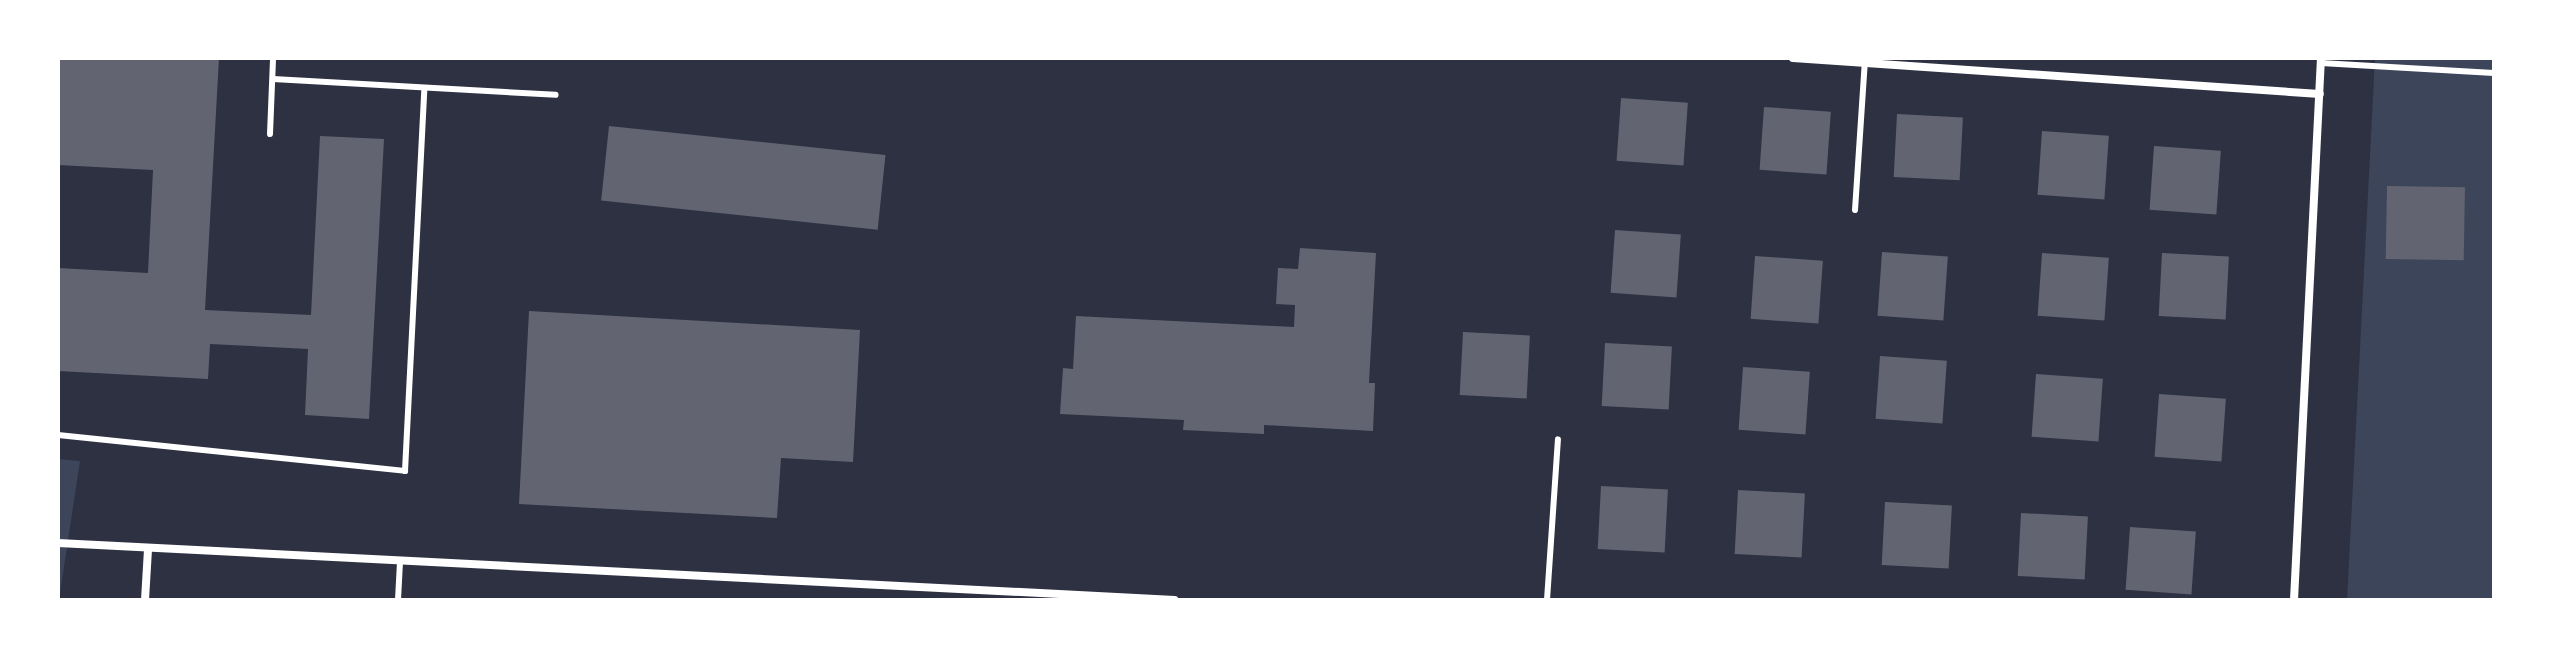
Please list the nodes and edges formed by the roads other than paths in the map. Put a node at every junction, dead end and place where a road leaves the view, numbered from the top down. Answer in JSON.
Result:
{"nodes":[{"id":1,"x":273,"y":58,"type":"edge"},
{"id":2,"x":1793,"y":58,"type":"edge"},
{"id":3,"x":1865,"y":59,"type":"edge"},
{"id":4,"x":2321,"y":60,"type":"edge"},
{"id":5,"x":2494,"y":73,"type":"edge"},
{"id":6,"x":273,"y":79,"type":"junction"},
{"id":7,"x":424,"y":90,"type":"junction"},
{"id":8,"x":2320,"y":94,"type":"junction"},
{"id":9,"x":556,"y":95,"type":"dead end"},
{"id":10,"x":270,"y":134,"type":"dead end"},
{"id":11,"x":1855,"y":210,"type":"dead end"},
{"id":12,"x":58,"y":435,"type":"edge"},
{"id":13,"x":1558,"y":439,"type":"dead end"},
{"id":14,"x":58,"y":543,"type":"edge"},
{"id":15,"x":148,"y":549,"type":"junction"},
{"id":16,"x":400,"y":562,"type":"junction"},
{"id":17,"x":145,"y":600,"type":"edge"},
{"id":18,"x":398,"y":600,"type":"edge"},
{"id":19,"x":1175,"y":600,"type":"edge"},
{"id":20,"x":1547,"y":600,"type":"edge"},
{"id":21,"x":2294,"y":600,"type":"edge"}],
"edges":[{"from":1,"to":6,"type":"lane"},
{"from":2,"to":3,"type":"street"},
{"from":3,"to":8,"type":"street"},
{"from":3,"to":11,"type":"lane"},
{"from":4,"to":5,"type":"lane"},
{"from":4,"to":8,"type":"street"},
{"from":6,"to":7,"type":"lane"},
{"from":6,"to":10,"type":"lane"},
{"from":7,"to":9,"type":"lane"},
{"from":7,"to":12,"type":"lane"},
{"from":8,"to":21,"type":"street"},
{"from":13,"to":20,"type":"lane"},
{"from":14,"to":15,"type":"street"},
{"from":15,"to":16,"type":"street"},
{"from":15,"to":17,"type":"street"},
{"from":16,"to":18,"type":"lane"},
{"from":16,"to":19,"type":"street"}]}
